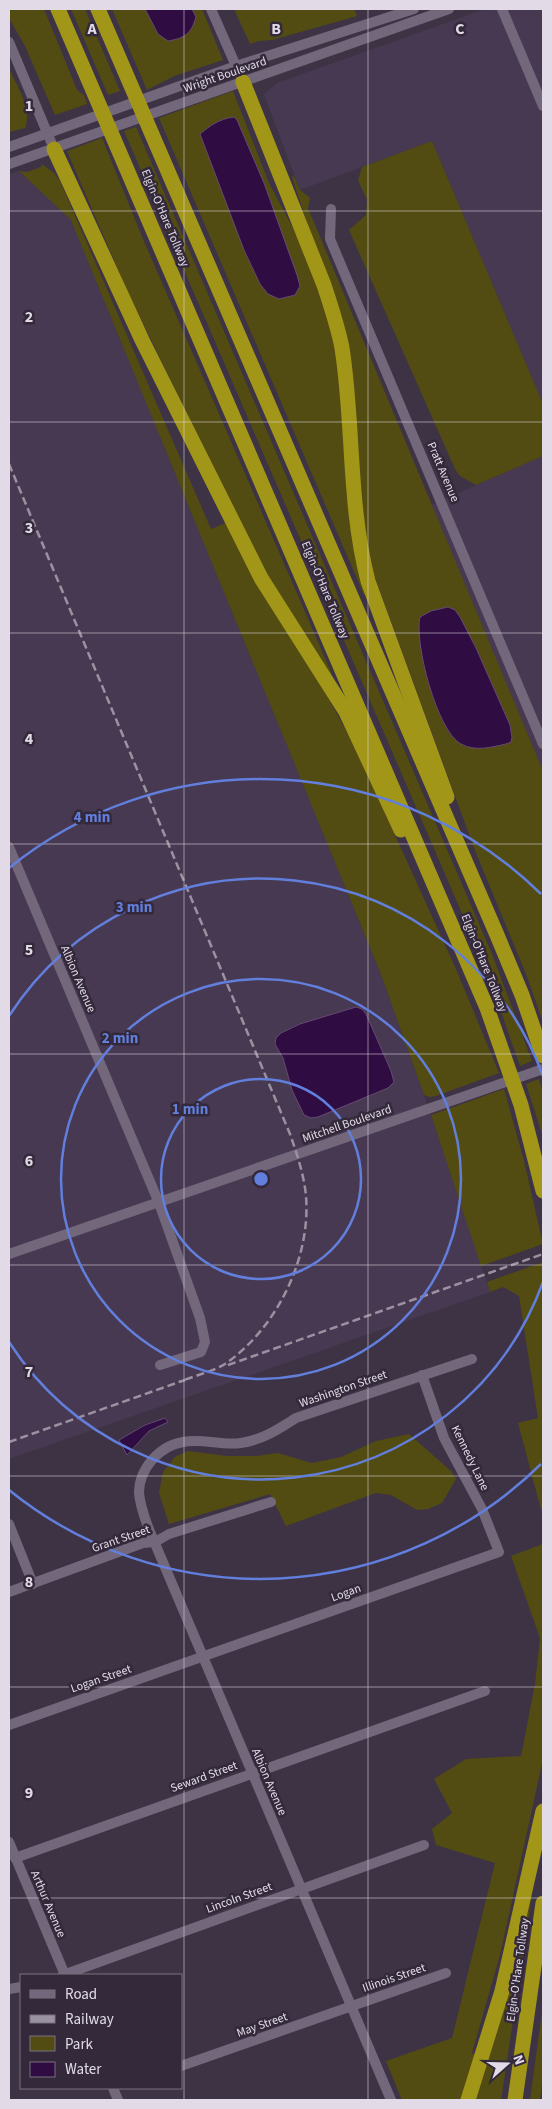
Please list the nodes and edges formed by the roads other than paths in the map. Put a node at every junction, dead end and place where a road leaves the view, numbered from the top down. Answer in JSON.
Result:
{"nodes":[{"id":1,"x":58,"y":9,"type":"edge"},
{"id":2,"x":98,"y":9,"type":"edge"},
{"id":3,"x":211,"y":9,"type":"edge"},
{"id":4,"x":414,"y":9,"type":"edge"},
{"id":5,"x":449,"y":9,"type":"edge"},
{"id":6,"x":502,"y":9,"type":"edge"},
{"id":7,"x":9,"y":42,"type":"edge"},
{"id":8,"x":236,"y":66,"type":"junction"},
{"id":9,"x":243,"y":82,"type":"junction"},
{"id":10,"x":543,"y":106,"type":"edge"},
{"id":11,"x":47,"y":132,"type":"junction"},
{"id":12,"x":9,"y":147,"type":"edge"},
{"id":13,"x":54,"y":149,"type":"junction"},
{"id":14,"x":9,"y":164,"type":"edge"},
{"id":15,"x":331,"y":209,"type":"dead end"},
{"id":16,"x":543,"y":744,"type":"edge"},
{"id":17,"x":9,"y":847,"type":"edge"},
{"id":18,"x":476,"y":886,"type":"junction"},
{"id":19,"x":456,"y":933,"type":"junction"},
{"id":20,"x":543,"y":1056,"type":"edge"},
{"id":21,"x":543,"y":1069,"type":"edge"},
{"id":22,"x":543,"y":1191,"type":"edge"},
{"id":23,"x":159,"y":1202,"type":"junction"},
{"id":24,"x":9,"y":1254,"type":"edge"},
{"id":25,"x":472,"y":1358,"type":"dead end"},
{"id":26,"x":160,"y":1366,"type":"dead end"},
{"id":27,"x":422,"y":1375,"type":"junction"},
{"id":28,"x":145,"y":1470,"type":"joint"},
{"id":29,"x":271,"y":1502,"type":"dead end"},
{"id":30,"x":9,"y":1524,"type":"edge"},
{"id":31,"x":155,"y":1542,"type":"junction"},
{"id":32,"x":499,"y":1552,"type":"joint"},
{"id":33,"x":33,"y":1584,"type":"junction"},
{"id":34,"x":9,"y":1592,"type":"edge"},
{"id":35,"x":202,"y":1657,"type":"junction"},
{"id":36,"x":485,"y":1690,"type":"dead end"},
{"id":37,"x":9,"y":1725,"type":"edge"},
{"id":38,"x":252,"y":1773,"type":"junction"},
{"id":39,"x":543,"y":1811,"type":"edge"},
{"id":40,"x":9,"y":1842,"type":"edge"},
{"id":41,"x":424,"y":1845,"type":"dead end"},
{"id":42,"x":15,"y":1858,"type":"junction"},
{"id":43,"x":301,"y":1889,"type":"junction"},
{"id":44,"x":543,"y":1903,"type":"edge"},
{"id":45,"x":446,"y":1973,"type":"dead end"},
{"id":46,"x":64,"y":1974,"type":"edge"},
{"id":47,"x":67,"y":1974,"type":"edge"},
{"id":48,"x":350,"y":2006,"type":"junction"},
{"id":49,"x":182,"y":2066,"type":"edge"},
{"id":50,"x":391,"y":2100,"type":"edge"},
{"id":51,"x":468,"y":2100,"type":"edge"},
{"id":52,"x":515,"y":2100,"type":"edge"}],
"edges":[{"from":1,"to":19,"type":"highway","name":"Elgin-O'Hare Tollway"},
{"from":2,"to":18,"type":"highway","name":"Elgin-O'Hare Tollway"},
{"from":3,"to":8,"type":"street"},
{"from":4,"to":8,"type":"street","name":"Wright Boulevard"},
{"from":5,"to":9,"type":"street","name":"Wright Boulevard"},
{"from":6,"to":10,"type":"street"},
{"from":7,"to":11,"type":"street"},
{"from":8,"to":9,"type":"street"},
{"from":8,"to":11,"type":"street","name":"Wright Boulevard"},
{"from":9,"to":13,"type":"street","name":"Wright Boulevard"},
{"from":9,"to":18,"type":"highway"},
{"from":11,"to":12,"type":"street","name":"Wright Boulevard"},
{"from":11,"to":13,"type":"street"},
{"from":13,"to":14,"type":"street","name":"Wright Boulevard"},
{"from":13,"to":19,"type":"highway"},
{"from":15,"to":16,"type":"street","name":"Pratt Avenue"},
{"from":17,"to":23,"type":"street","name":"Albion Avenue"},
{"from":18,"to":20,"type":"highway","name":"Elgin-O'Hare Tollway"},
{"from":19,"to":22,"type":"highway","name":"Elgin-O'Hare Tollway"},
{"from":21,"to":23,"type":"street","name":"Mitchell Boulevard"},
{"from":23,"to":24,"type":"street","name":"Mitchell Boulevard"},
{"from":23,"to":26,"type":"street"},
{"from":25,"to":27,"type":"street","name":"Washington Street"},
{"from":27,"to":28,"type":"street","name":"Washington Street"},
{"from":27,"to":32,"type":"street","name":"Kennedy Lane"},
{"from":28,"to":31,"type":"street","name":"Albion Avenue"},
{"from":29,"to":31,"type":"street","name":"Grant Street"},
{"from":30,"to":33,"type":"street"},
{"from":31,"to":33,"type":"street","name":"Grant Street"},
{"from":31,"to":35,"type":"street","name":"Albion Avenue"},
{"from":32,"to":35,"type":"street","name":"Logan"},
{"from":33,"to":34,"type":"street","name":"Grant Street"},
{"from":35,"to":37,"type":"street","name":"Logan Street"},
{"from":35,"to":38,"type":"street","name":"Albion Avenue"},
{"from":36,"to":38,"type":"street","name":"Seward Street"},
{"from":38,"to":42,"type":"street","name":"Seward Street"},
{"from":38,"to":43,"type":"street","name":"Albion Avenue"},
{"from":39,"to":51,"type":"highway"},
{"from":40,"to":42,"type":"street","name":"Arthur Avenue"},
{"from":41,"to":43,"type":"street","name":"Lincoln Street"},
{"from":42,"to":46,"type":"street","name":"Arthur Avenue"},
{"from":43,"to":47,"type":"street","name":"Lincoln Street"},
{"from":43,"to":48,"type":"street","name":"Albion Avenue"},
{"from":44,"to":52,"type":"highway","name":"Elgin-O'Hare Tollway"},
{"from":45,"to":48,"type":"street","name":"Illinois Street"},
{"from":48,"to":49,"type":"street","name":"May Street"},
{"from":48,"to":50,"type":"street","name":"Albion Avenue"}]}
